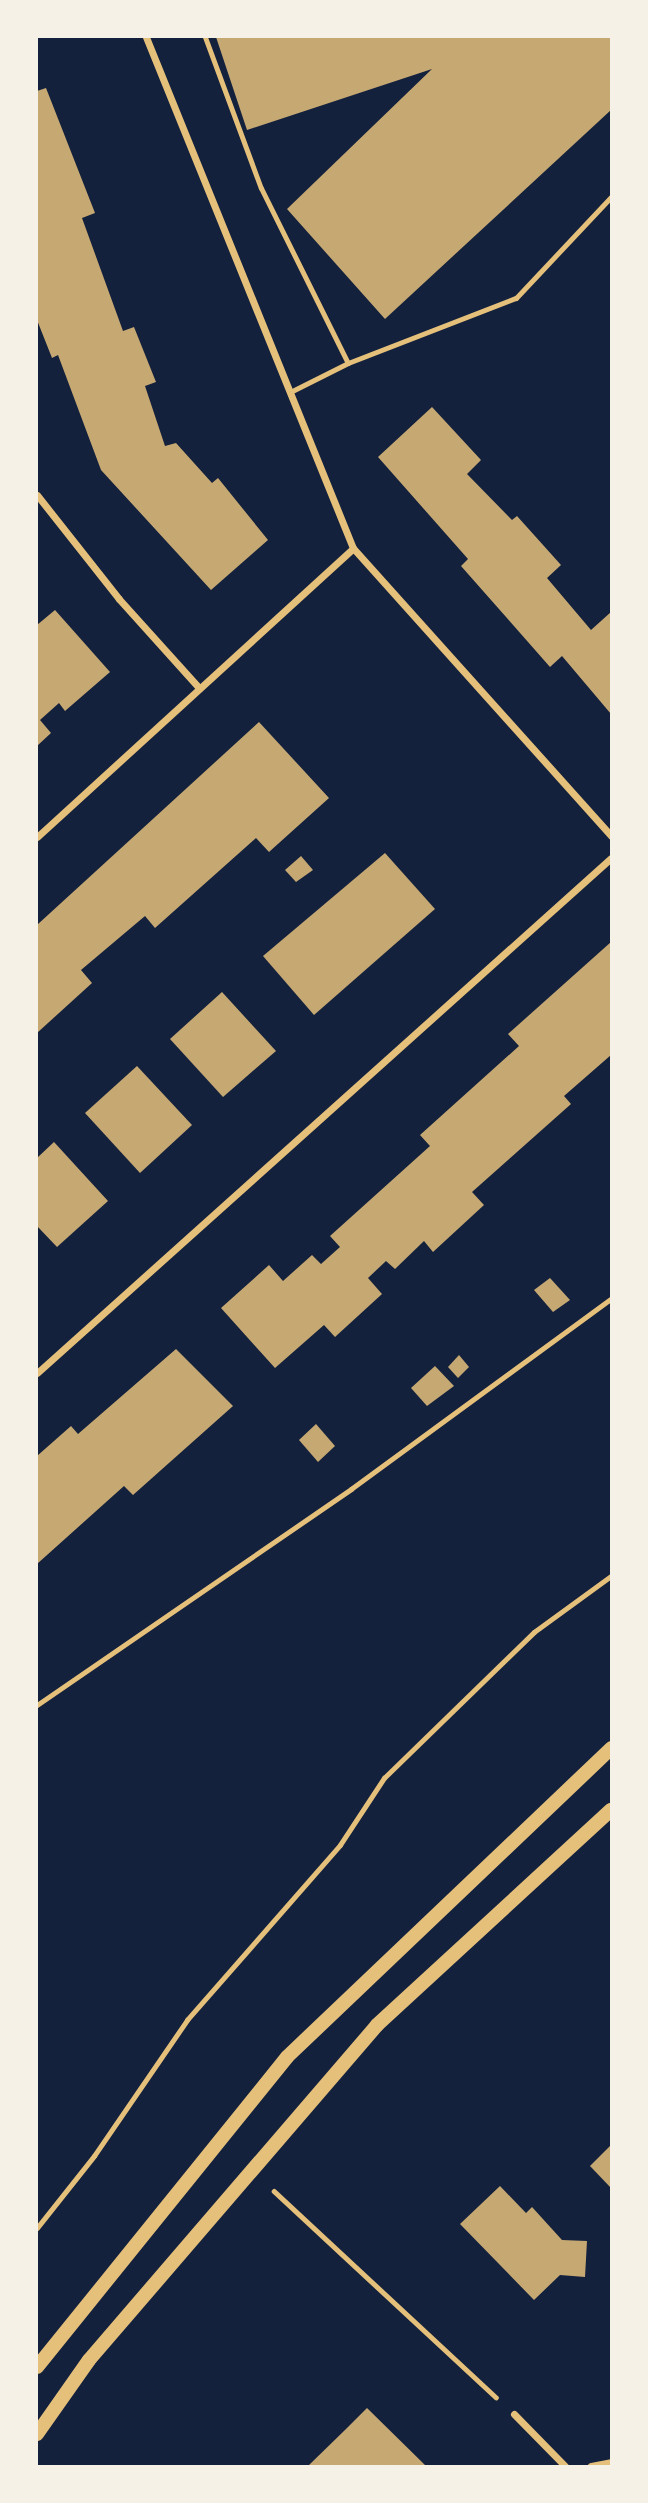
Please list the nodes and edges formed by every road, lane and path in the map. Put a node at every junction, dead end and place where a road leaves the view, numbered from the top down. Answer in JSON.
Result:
{"nodes":[{"id":1,"x":146,"y":37,"type":"edge"},
{"id":2,"x":205,"y":37,"type":"edge"},
{"id":3,"x":611,"y":197,"type":"edge"},
{"id":4,"x":348,"y":363,"type":"junction"},
{"id":5,"x":292,"y":391,"type":"junction"},
{"id":6,"x":37,"y":495,"type":"edge"},
{"id":7,"x":353,"y":548,"type":"junction"},
{"id":8,"x":199,"y":688,"type":"junction"},
{"id":9,"x":611,"y":836,"type":"edge"},
{"id":10,"x":37,"y":838,"type":"edge"},
{"id":11,"x":611,"y":858,"type":"edge"},
{"id":12,"x":611,"y":1299,"type":"edge"},
{"id":13,"x":37,"y":1373,"type":"edge"},
{"id":14,"x":611,"y":1576,"type":"edge"},
{"id":15,"x":37,"y":1706,"type":"edge"},
{"id":16,"x":611,"y":1748,"type":"edge"},
{"id":17,"x":611,"y":1810,"type":"edge"},
{"id":18,"x":250,"y":2169,"type":"junction"},
{"id":19,"x":37,"y":2228,"type":"edge"},
{"id":20,"x":37,"y":2367,"type":"edge"},
{"id":21,"x":514,"y":2414,"type":"joint"},
{"id":22,"x":37,"y":2434,"type":"edge"},
{"id":23,"x":611,"y":2462,"type":"edge"},
{"id":24,"x":565,"y":2466,"type":"edge"},
{"id":25,"x":591,"y":2466,"type":"edge"}],
"edges":[{"from":1,"to":5,"type":"street"},
{"from":2,"to":4,"type":"lane"},
{"from":3,"to":4,"type":"lane"},
{"from":4,"to":5,"type":"lane"},
{"from":5,"to":7,"type":"street"},
{"from":6,"to":8,"type":"street"},
{"from":7,"to":8,"type":"street"},
{"from":7,"to":9,"type":"street"},
{"from":8,"to":10,"type":"street"},
{"from":11,"to":13,"type":"street"},
{"from":12,"to":15,"type":"path"},
{"from":14,"to":19,"type":"path"},
{"from":16,"to":20,"type":"main road"},
{"from":17,"to":18,"type":"main road"},
{"from":18,"to":21,"type":"path"},
{"from":18,"to":22,"type":"main road"},
{"from":21,"to":24,"type":"street"},
{"from":23,"to":25,"type":"street"}]}
